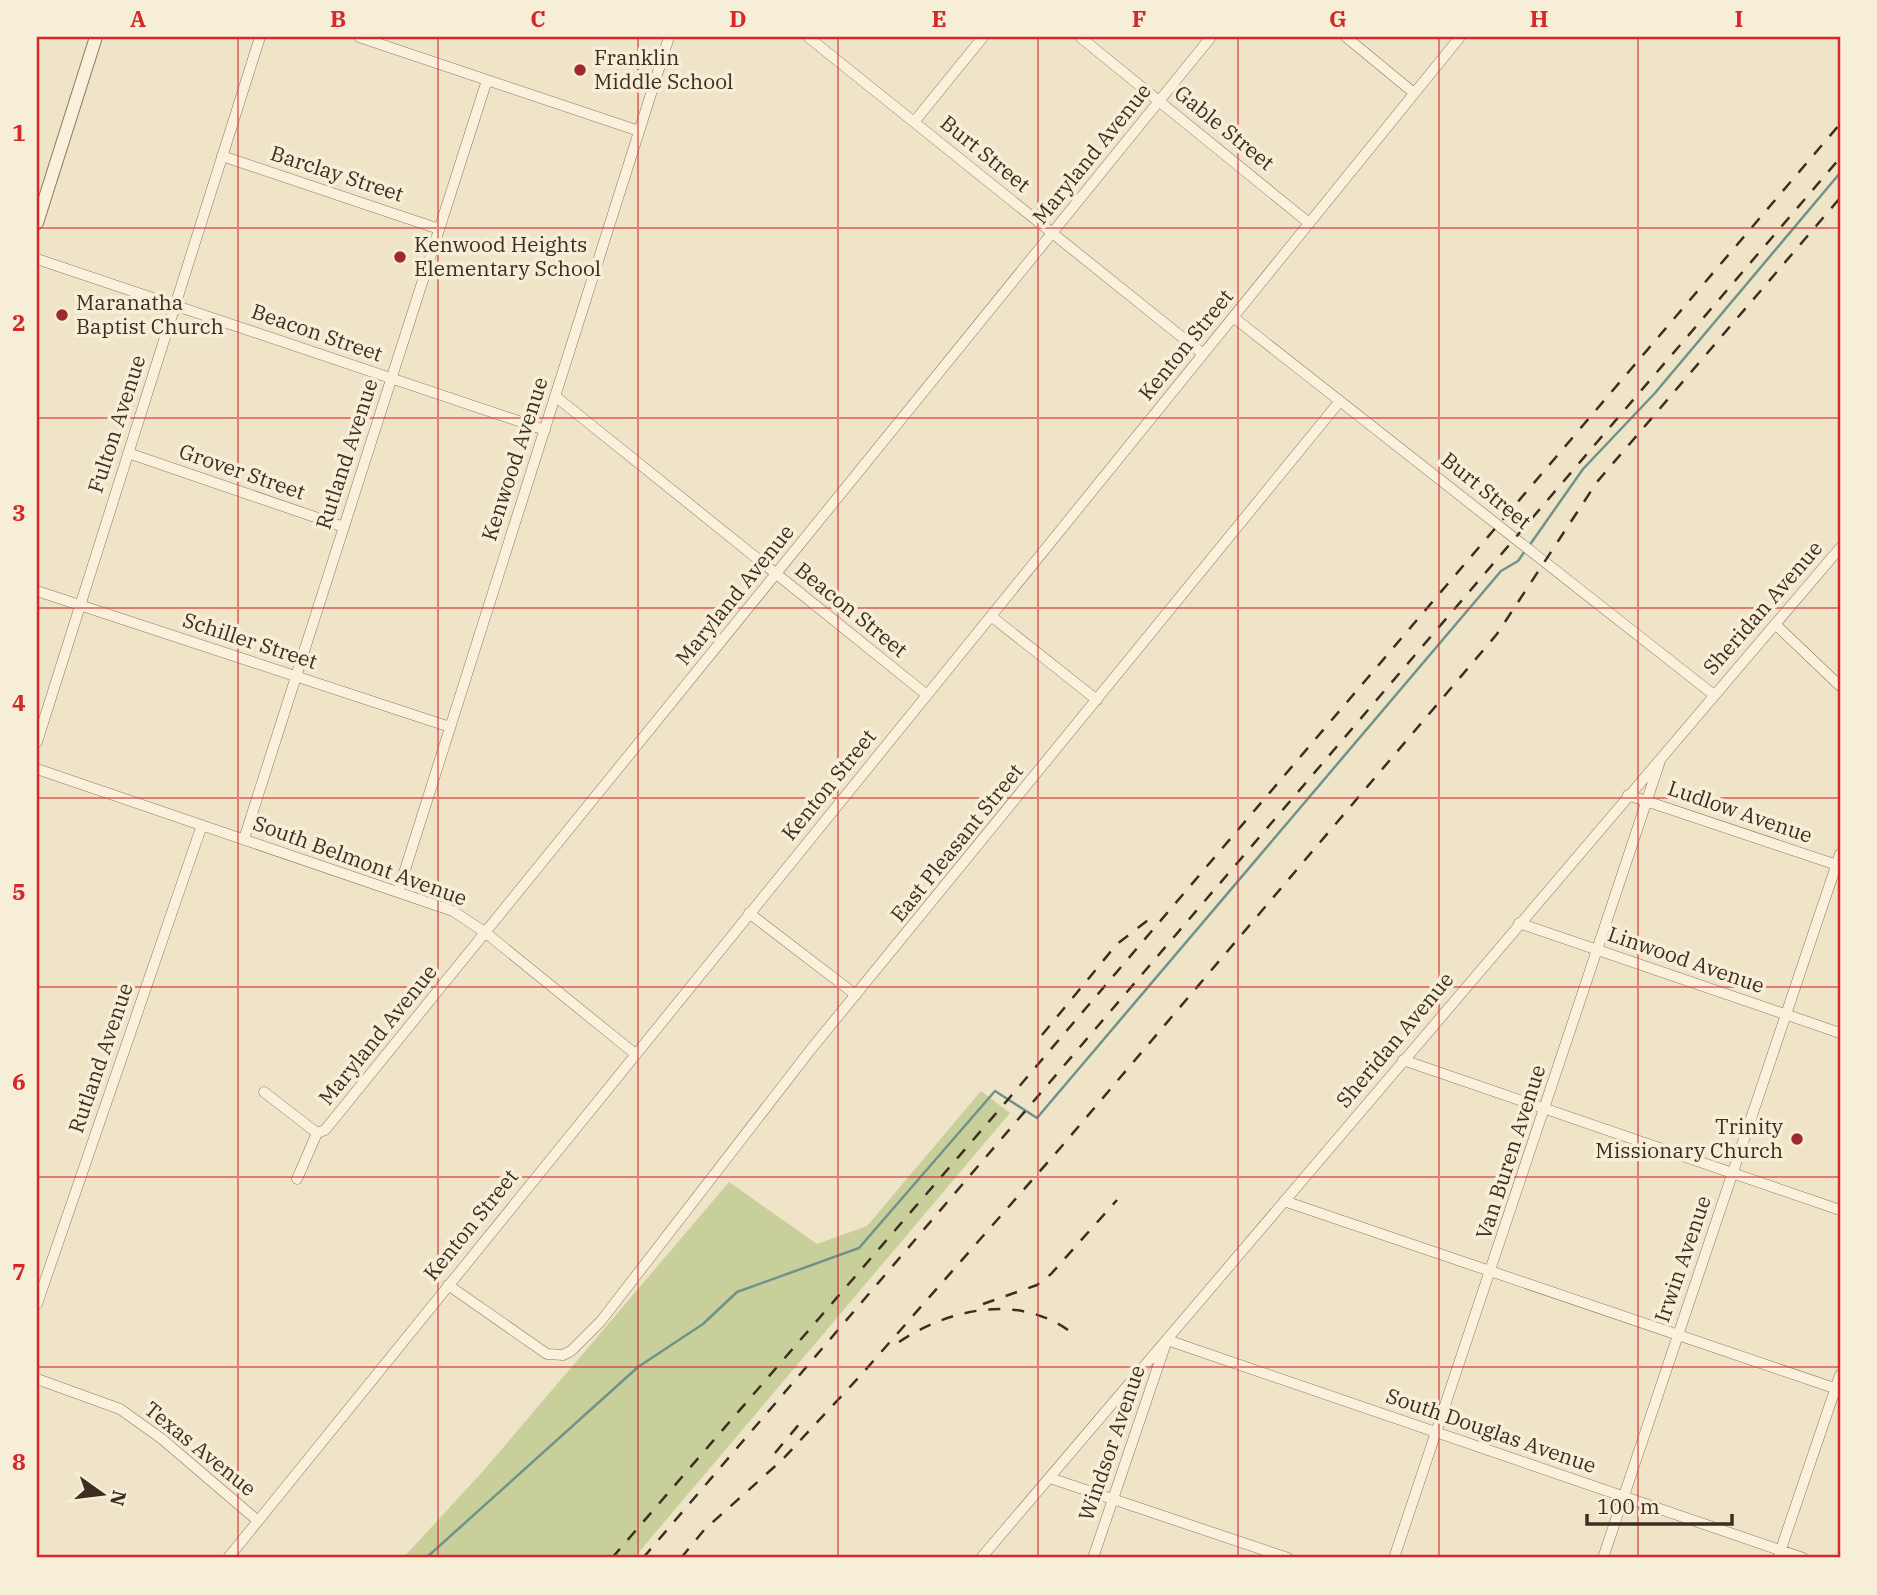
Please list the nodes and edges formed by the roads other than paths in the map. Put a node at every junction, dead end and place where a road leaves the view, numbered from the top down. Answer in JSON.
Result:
{"nodes":[{"id":1,"x":96,"y":37,"type":"edge"},
{"id":2,"x":260,"y":37,"type":"edge"},
{"id":3,"x":359,"y":37,"type":"edge"},
{"id":4,"x":669,"y":37,"type":"edge"},
{"id":5,"x":808,"y":37,"type":"edge"},
{"id":6,"x":983,"y":37,"type":"edge"},
{"id":7,"x":1080,"y":37,"type":"edge"},
{"id":8,"x":1211,"y":37,"type":"edge"},
{"id":9,"x":1346,"y":37,"type":"edge"},
{"id":10,"x":1460,"y":37,"type":"edge"},
{"id":11,"x":487,"y":80,"type":"junction"},
{"id":12,"x":1415,"y":93,"type":"junction"},
{"id":13,"x":1160,"y":100,"type":"junction"},
{"id":14,"x":914,"y":122,"type":"junction"},
{"id":15,"x":639,"y":131,"type":"junction"},
{"id":16,"x":222,"y":156,"type":"junction"},
{"id":17,"x":37,"y":223,"type":"edge"},
{"id":18,"x":1309,"y":223,"type":"junction"},
{"id":19,"x":439,"y":229,"type":"junction"},
{"id":20,"x":1052,"y":233,"type":"junction"},
{"id":21,"x":37,"y":259,"type":"edge"},
{"id":22,"x":175,"y":306,"type":"junction"},
{"id":23,"x":1233,"y":317,"type":"junction"},
{"id":24,"x":1203,"y":354,"type":"junction"},
{"id":25,"x":391,"y":378,"type":"junction"},
{"id":26,"x":555,"y":396,"type":"junction"},
{"id":27,"x":1340,"y":401,"type":"junction"},
{"id":28,"x":545,"y":430,"type":"junction"},
{"id":29,"x":128,"y":453,"type":"junction"},
{"id":30,"x":344,"y":527,"type":"junction"},
{"id":31,"x":1840,"y":548,"type":"edge"},
{"id":32,"x":776,"y":574,"type":"junction"},
{"id":33,"x":37,"y":591,"type":"edge"},
{"id":34,"x":80,"y":605,"type":"junction"},
{"id":35,"x":991,"y":616,"type":"junction"},
{"id":36,"x":1775,"y":624,"type":"junction"},
{"id":37,"x":296,"y":676,"type":"junction"},
{"id":38,"x":1840,"y":686,"type":"edge"},
{"id":39,"x":927,"y":695,"type":"junction"},
{"id":40,"x":1714,"y":695,"type":"junction"},
{"id":41,"x":1097,"y":700,"type":"junction"},
{"id":42,"x":450,"y":727,"type":"junction"},
{"id":43,"x":37,"y":743,"type":"edge"},
{"id":44,"x":1661,"y":757,"type":"junction"},
{"id":45,"x":37,"y":769,"type":"edge"},
{"id":46,"x":1628,"y":795,"type":"junction"},
{"id":47,"x":1648,"y":801,"type":"junction"},
{"id":48,"x":202,"y":825,"type":"junction"},
{"id":49,"x":244,"y":839,"type":"junction"},
{"id":50,"x":1840,"y":853,"type":"edge"},
{"id":51,"x":1838,"y":865,"type":"edge"},
{"id":52,"x":398,"y":892,"type":"junction"},
{"id":53,"x":749,"y":913,"type":"junction"},
{"id":54,"x":1519,"y":923,"type":"junction"},
{"id":55,"x":486,"y":933,"type":"junction"},
{"id":56,"x":1599,"y":950,"type":"junction"},
{"id":57,"x":856,"y":995,"type":"junction"},
{"id":58,"x":1786,"y":1014,"type":"junction"},
{"id":59,"x":1840,"y":1033,"type":"edge"},
{"id":60,"x":634,"y":1054,"type":"junction"},
{"id":61,"x":1404,"y":1060,"type":"junction"},
{"id":62,"x":264,"y":1093,"type":"dead end"},
{"id":63,"x":1546,"y":1109,"type":"junction"},
{"id":64,"x":317,"y":1133,"type":"junction"},
{"id":65,"x":1733,"y":1172,"type":"junction"},
{"id":66,"x":297,"y":1179,"type":"dead end"},
{"id":67,"x":1284,"y":1201,"type":"junction"},
{"id":68,"x":1840,"y":1210,"type":"edge"},
{"id":69,"x":1492,"y":1271,"type":"junction"},
{"id":70,"x":448,"y":1285,"type":"junction"},
{"id":71,"x":37,"y":1304,"type":"edge"},
{"id":72,"x":1679,"y":1334,"type":"junction"},
{"id":73,"x":1167,"y":1340,"type":"junction"},
{"id":74,"x":1840,"y":1375,"type":"edge"},
{"id":75,"x":37,"y":1379,"type":"edge"},
{"id":76,"x":1838,"y":1389,"type":"edge"},
{"id":77,"x":1437,"y":1432,"type":"junction"},
{"id":78,"x":1050,"y":1478,"type":"junction"},
{"id":79,"x":1624,"y":1497,"type":"junction"},
{"id":80,"x":1113,"y":1499,"type":"junction"},
{"id":81,"x":258,"y":1521,"type":"junction"},
{"id":82,"x":1779,"y":1554,"type":"edge"},
{"id":83,"x":228,"y":1558,"type":"edge"},
{"id":84,"x":981,"y":1558,"type":"edge"},
{"id":85,"x":1093,"y":1558,"type":"edge"},
{"id":86,"x":1288,"y":1558,"type":"edge"},
{"id":87,"x":1394,"y":1558,"type":"edge"},
{"id":88,"x":1603,"y":1558,"type":"edge"},
{"id":89,"x":1802,"y":1558,"type":"edge"}],
"edges":[{"from":1,"to":17,"type":"street"},
{"from":2,"to":16,"type":"street","name":"Fulton Avenue"},
{"from":3,"to":11,"type":"street"},
{"from":4,"to":15,"type":"street","name":"Kenwood Avenue"},
{"from":5,"to":14,"type":"street","name":"Burt Street"},
{"from":6,"to":14,"type":"street"},
{"from":7,"to":13,"type":"street","name":"Gable Street"},
{"from":8,"to":13,"type":"street","name":"Maryland Avenue"},
{"from":9,"to":12,"type":"street"},
{"from":10,"to":12,"type":"street","name":"Kenton Street"},
{"from":11,"to":15,"type":"street"},
{"from":11,"to":19,"type":"street","name":"Rutland Avenue"},
{"from":12,"to":18,"type":"street","name":"Kenton Street"},
{"from":13,"to":18,"type":"street","name":"Gable Street"},
{"from":13,"to":20,"type":"street","name":"Maryland Avenue"},
{"from":14,"to":20,"type":"street","name":"Burt Street"},
{"from":15,"to":26,"type":"street","name":"Kenwood Avenue"},
{"from":16,"to":19,"type":"street","name":"Barclay Street"},
{"from":16,"to":22,"type":"street","name":"Fulton Avenue"},
{"from":18,"to":23,"type":"street","name":"Kenton Street"},
{"from":19,"to":25,"type":"street","name":"Rutland Avenue"},
{"from":20,"to":24,"type":"street","name":"Burt Street"},
{"from":20,"to":32,"type":"street","name":"Maryland Avenue"},
{"from":21,"to":22,"type":"street","name":"Beacon Street"},
{"from":22,"to":25,"type":"street","name":"Beacon Street"},
{"from":22,"to":29,"type":"street","name":"Fulton Avenue"},
{"from":23,"to":24,"type":"street","name":"Kenton Street"},
{"from":23,"to":27,"type":"street","name":"Burt Street"},
{"from":24,"to":35,"type":"street","name":"Kenton Street"},
{"from":25,"to":28,"type":"street","name":"Beacon Street"},
{"from":25,"to":30,"type":"street","name":"Rutland Avenue"},
{"from":26,"to":28,"type":"street","name":"Kenwood Avenue"},
{"from":26,"to":32,"type":"street","name":"Beacon Street"},
{"from":27,"to":40,"type":"street","name":"Burt Street"},
{"from":27,"to":41,"type":"street","name":"East Pleasant Street"},
{"from":28,"to":42,"type":"street","name":"Kenwood Avenue"},
{"from":29,"to":30,"type":"street","name":"Grover Street"},
{"from":29,"to":34,"type":"street","name":"Fulton Avenue"},
{"from":30,"to":37,"type":"street","name":"Rutland Avenue"},
{"from":31,"to":36,"type":"street","name":"Sheridan Avenue"},
{"from":32,"to":39,"type":"street","name":"Beacon Street"},
{"from":32,"to":55,"type":"street","name":"Maryland Avenue"},
{"from":33,"to":34,"type":"street","name":"Schiller Street"},
{"from":34,"to":37,"type":"street","name":"Schiller Street"},
{"from":34,"to":43,"type":"street","name":"Fulton Avenue"},
{"from":35,"to":39,"type":"street","name":"Kenton Street"},
{"from":35,"to":41,"type":"street"},
{"from":36,"to":38,"type":"street"},
{"from":36,"to":40,"type":"street","name":"Sheridan Avenue"},
{"from":37,"to":42,"type":"street","name":"Schiller Street"},
{"from":37,"to":49,"type":"street","name":"Rutland Avenue"},
{"from":39,"to":53,"type":"street","name":"Kenton Street"},
{"from":40,"to":44,"type":"street","name":"Sheridan Avenue"},
{"from":41,"to":57,"type":"street","name":"East Pleasant Street"},
{"from":42,"to":52,"type":"street","name":"Kenwood Avenue"},
{"from":44,"to":46,"type":"street","name":"Sheridan Avenue"},
{"from":44,"to":47,"type":"street","name":"Van Buren Avenue"},
{"from":45,"to":48,"type":"street","name":"South Belmont Avenue"},
{"from":46,"to":47,"type":"street","name":"Ludlow Avenue"},
{"from":46,"to":54,"type":"street","name":"Sheridan Avenue"},
{"from":47,"to":51,"type":"street","name":"Ludlow Avenue"},
{"from":47,"to":56,"type":"street","name":"Van Buren Avenue"},
{"from":48,"to":49,"type":"street","name":"South Belmont Avenue"},
{"from":48,"to":71,"type":"street","name":"Rutland Avenue"},
{"from":49,"to":52,"type":"street","name":"South Belmont Avenue"},
{"from":50,"to":51,"type":"street","name":"Irwin Avenue"},
{"from":51,"to":58,"type":"street","name":"Irwin Avenue"},
{"from":52,"to":55,"type":"street","name":"South Belmont Avenue"},
{"from":53,"to":57,"type":"street"},
{"from":53,"to":60,"type":"street","name":"Kenton Street"},
{"from":54,"to":56,"type":"street","name":"Linwood Avenue"},
{"from":54,"to":61,"type":"street","name":"Sheridan Avenue"},
{"from":55,"to":60,"type":"street","name":"South Belmont Avenue"},
{"from":55,"to":64,"type":"street","name":"Maryland Avenue"},
{"from":56,"to":58,"type":"street","name":"Linwood Avenue"},
{"from":56,"to":63,"type":"street","name":"Van Buren Avenue"},
{"from":57,"to":70,"type":"street","name":"East Pleasant Street"},
{"from":58,"to":59,"type":"street","name":"Linwood Avenue"},
{"from":58,"to":65,"type":"street","name":"Irwin Avenue"},
{"from":60,"to":70,"type":"street","name":"Kenton Street"},
{"from":61,"to":63,"type":"street"},
{"from":61,"to":67,"type":"street","name":"Sheridan Avenue"},
{"from":62,"to":64,"type":"street"},
{"from":63,"to":65,"type":"street"},
{"from":63,"to":69,"type":"street","name":"Van Buren Avenue"},
{"from":64,"to":66,"type":"street","name":"Maryland Avenue"},
{"from":65,"to":68,"type":"street"},
{"from":65,"to":72,"type":"street","name":"Irwin Avenue"},
{"from":67,"to":69,"type":"street"},
{"from":67,"to":73,"type":"street","name":"Sheridan Avenue"},
{"from":69,"to":72,"type":"street"},
{"from":69,"to":77,"type":"street","name":"Van Buren Avenue"},
{"from":70,"to":81,"type":"street","name":"Kenton Street"},
{"from":72,"to":76,"type":"street"},
{"from":72,"to":79,"type":"street","name":"Irwin Avenue"},
{"from":73,"to":77,"type":"street","name":"South Douglas Avenue"},
{"from":73,"to":78,"type":"street","name":"Sheridan Avenue"},
{"from":73,"to":80,"type":"street","name":"Windsor Avenue"},
{"from":74,"to":76,"type":"street"},
{"from":75,"to":81,"type":"street","name":"Texas Avenue"},
{"from":76,"to":82,"type":"street"},
{"from":77,"to":79,"type":"street","name":"South Douglas Avenue"},
{"from":77,"to":87,"type":"street","name":"Van Buren Avenue"},
{"from":78,"to":80,"type":"street"},
{"from":78,"to":84,"type":"street","name":"Sheridan Avenue"},
{"from":79,"to":82,"type":"street","name":"South Douglas Avenue"},
{"from":79,"to":88,"type":"street","name":"Irwin Avenue"},
{"from":80,"to":85,"type":"street","name":"Windsor Avenue"},
{"from":80,"to":86,"type":"street"},
{"from":81,"to":83,"type":"street","name":"Kenton Street"},
{"from":82,"to":89,"type":"street","name":"South Douglas Avenue"}]}
